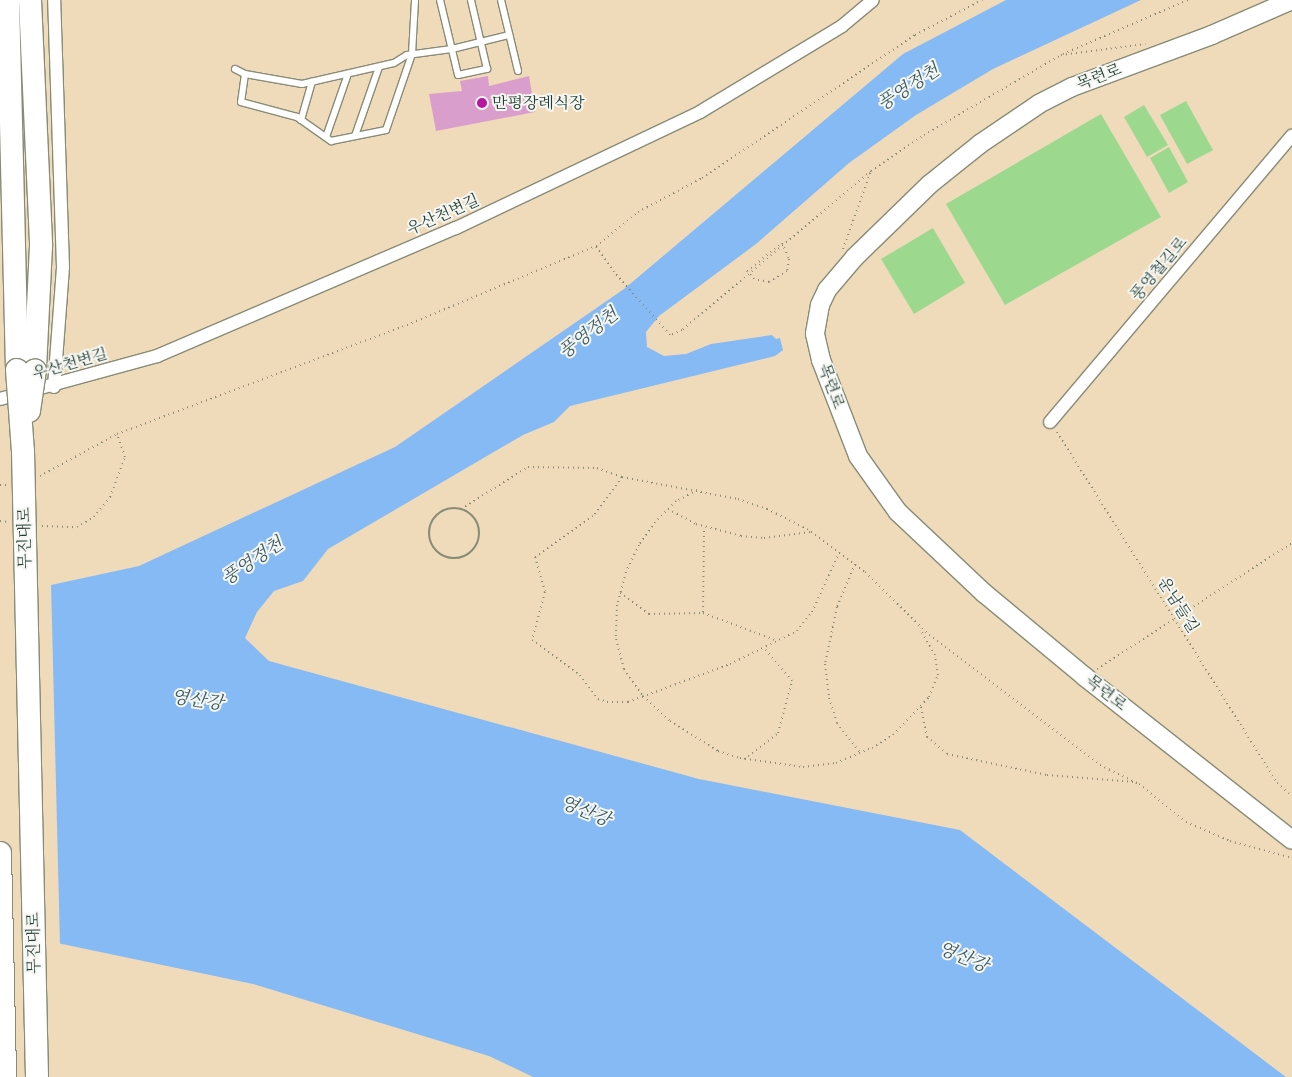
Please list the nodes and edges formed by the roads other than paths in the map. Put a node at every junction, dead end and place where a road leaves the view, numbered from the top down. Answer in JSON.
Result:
{"nodes":[{"id":1,"x":8,"y":0,"type":"edge"},
{"id":2,"x":30,"y":0,"type":"edge"},
{"id":3,"x":54,"y":0,"type":"edge"},
{"id":4,"x":415,"y":0,"type":"edge"},
{"id":5,"x":440,"y":0,"type":"edge"},
{"id":6,"x":471,"y":0,"type":"edge"},
{"id":7,"x":501,"y":0,"type":"edge"},
{"id":8,"x":1292,"y":0,"type":"edge"},
{"id":9,"x":871,"y":1,"type":"edge"},
{"id":10,"x":509,"y":35,"type":"junction"},
{"id":11,"x":480,"y":42,"type":"junction"},
{"id":12,"x":452,"y":49,"type":"junction"},
{"id":13,"x":412,"y":54,"type":"junction"},
{"id":14,"x":379,"y":66,"type":"junction"},
{"id":15,"x":235,"y":69,"type":"dead end"},
{"id":16,"x":518,"y":71,"type":"dead end"},
{"id":17,"x":245,"y":74,"type":"junction"},
{"id":18,"x":348,"y":74,"type":"junction"},
{"id":19,"x":312,"y":82,"type":"junction"},
{"id":20,"x":302,"y":120,"type":"junction"},
{"id":21,"x":355,"y":136,"type":"junction"},
{"id":22,"x":1292,"y":136,"type":"edge"},
{"id":23,"x":326,"y":137,"type":"junction"},
{"id":24,"x":26,"y":370,"type":"junction"},
{"id":25,"x":54,"y":387,"type":"junction"},
{"id":26,"x":0,"y":399,"type":"edge"},
{"id":27,"x":1050,"y":422,"type":"road end"},
{"id":28,"x":1292,"y":840,"type":"edge"},
{"id":29,"x":0,"y":853,"type":"edge"},
{"id":30,"x":5,"y":1077,"type":"edge"},
{"id":31,"x":37,"y":1077,"type":"edge"}],
"edges":[{"from":1,"to":24,"type":"highway"},
{"from":2,"to":24,"type":"highway"},
{"from":3,"to":25,"type":"street"},
{"from":4,"to":13,"type":"lane"},
{"from":5,"to":12,"type":"lane"},
{"from":6,"to":11,"type":"lane"},
{"from":7,"to":10,"type":"lane"},
{"from":8,"to":28,"type":"street","name":"목련로"},
{"from":9,"to":25,"type":"street","name":"우산천변길"},
{"from":10,"to":11,"type":"lane"},
{"from":10,"to":16,"type":"lane"},
{"from":11,"to":12,"type":"lane"},
{"from":11,"to":12,"type":"lane"},
{"from":12,"to":13,"type":"lane"},
{"from":13,"to":14,"type":"lane"},
{"from":13,"to":21,"type":"lane"},
{"from":14,"to":18,"type":"lane"},
{"from":14,"to":21,"type":"lane"},
{"from":15,"to":17,"type":"lane"},
{"from":17,"to":19,"type":"lane"},
{"from":17,"to":20,"type":"lane"},
{"from":18,"to":19,"type":"lane"},
{"from":18,"to":23,"type":"lane"},
{"from":19,"to":20,"type":"lane"},
{"from":20,"to":23,"type":"lane"},
{"from":21,"to":23,"type":"lane"},
{"from":22,"to":27,"type":"street","name":"풍영철길로"},
{"from":24,"to":31,"type":"highway","name":"무진대로","bridge":true},
{"from":25,"to":26,"type":"street","name":"우산천변길"},
{"from":29,"to":30,"type":"highway","name":"무진대로"}]}
